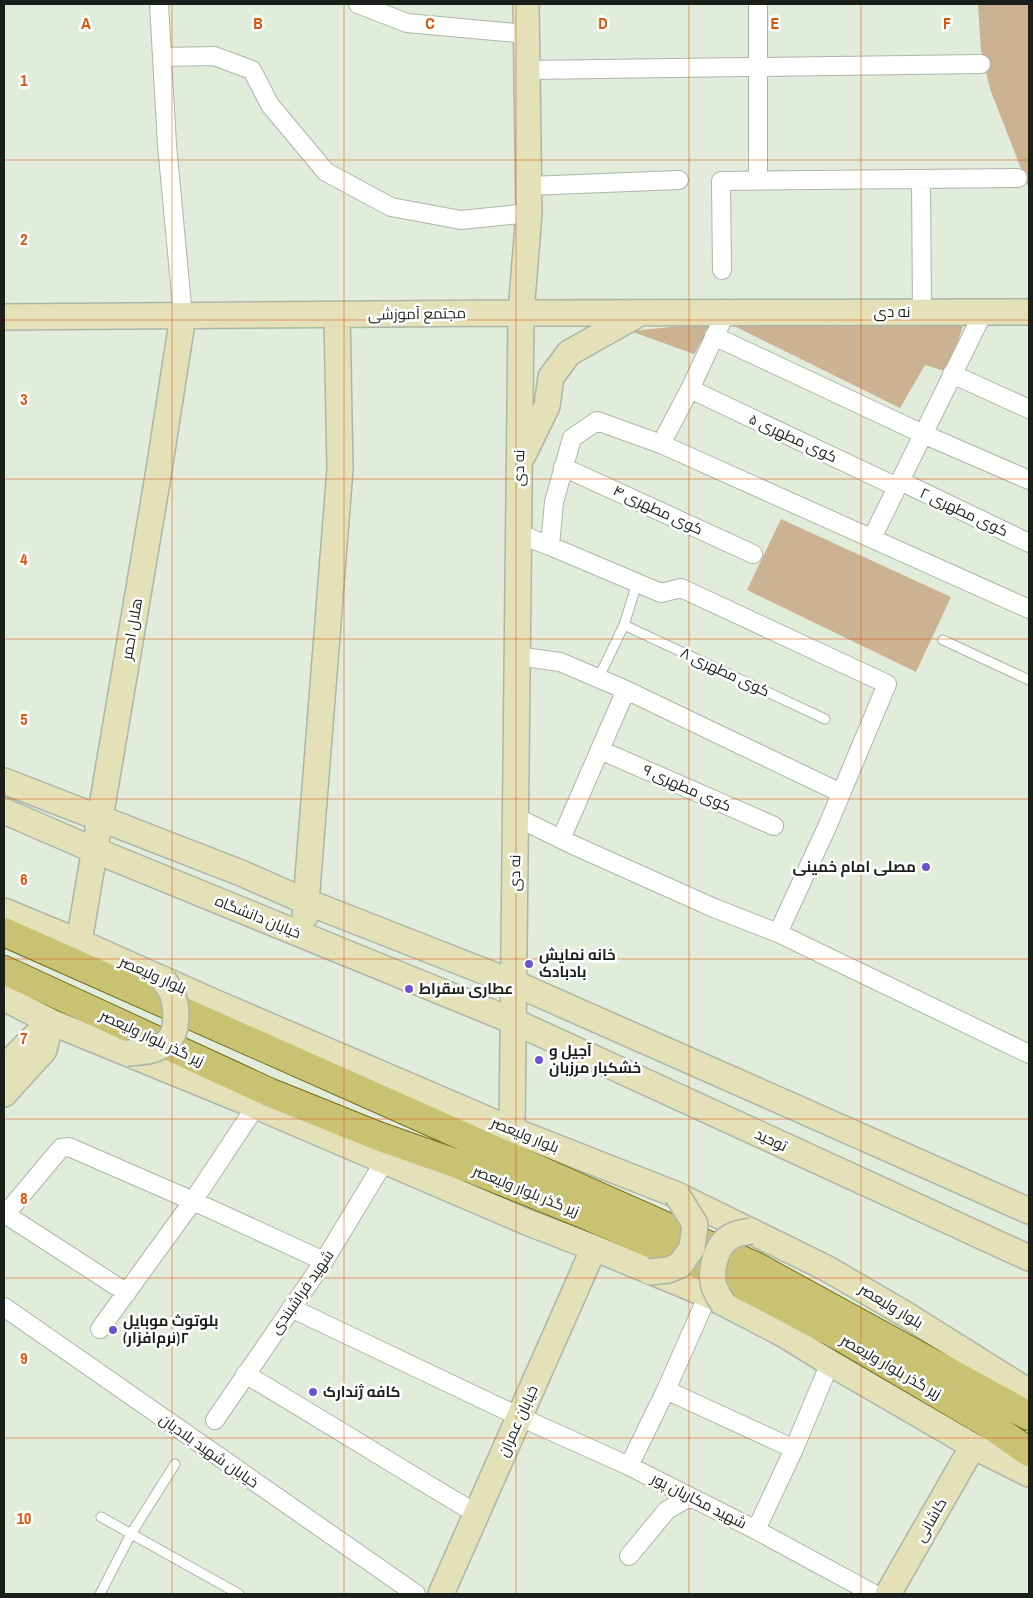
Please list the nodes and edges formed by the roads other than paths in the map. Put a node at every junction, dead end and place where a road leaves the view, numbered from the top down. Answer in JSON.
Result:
{"nodes":[{"id":1,"x":159,"y":4,"type":"edge"},
{"id":2,"x":358,"y":4,"type":"edge"},
{"id":3,"x":526,"y":4,"type":"edge"},
{"id":4,"x":758,"y":4,"type":"edge"},
{"id":5,"x":527,"y":34,"type":"junction"},
{"id":6,"x":162,"y":56,"type":"junction"},
{"id":7,"x":981,"y":64,"type":"dead end"},
{"id":8,"x":758,"y":67,"type":"junction"},
{"id":9,"x":527,"y":70,"type":"junction"},
{"id":10,"x":1018,"y":178,"type":"dead end"},
{"id":11,"x":921,"y":179,"type":"junction"},
{"id":12,"x":679,"y":180,"type":"dead end"},
{"id":13,"x":758,"y":181,"type":"junction"},
{"id":14,"x":529,"y":186,"type":"junction"},
{"id":15,"x":529,"y":214,"type":"junction"},
{"id":16,"x":722,"y":270,"type":"dead end"},
{"id":17,"x":984,"y":311,"type":"junction"},
{"id":18,"x":641,"y":312,"type":"junction"},
{"id":19,"x":726,"y":312,"type":"junction"},
{"id":20,"x":922,"y":312,"type":"junction"},
{"id":21,"x":1029,"y":312,"type":"edge"},
{"id":22,"x":521,"y":313,"type":"junction"},
{"id":23,"x":337,"y":315,"type":"junction"},
{"id":24,"x":183,"y":316,"type":"junction"},
{"id":25,"x":4,"y":318,"type":"edge"},
{"id":26,"x":714,"y":336,"type":"junction"},
{"id":27,"x":952,"y":374,"type":"junction"},
{"id":28,"x":690,"y":389,"type":"junction"},
{"id":29,"x":1029,"y":410,"type":"edge"},
{"id":30,"x":923,"y":434,"type":"junction"},
{"id":31,"x":660,"y":444,"type":"junction"},
{"id":32,"x":519,"y":462,"type":"junction"},
{"id":33,"x":563,"y":467,"type":"junction"},
{"id":34,"x":1029,"y":480,"type":"edge"},
{"id":35,"x":898,"y":484,"type":"junction"},
{"id":36,"x":519,"y":534,"type":"junction"},
{"id":37,"x":872,"y":538,"type":"junction"},
{"id":38,"x":1029,"y":543,"type":"edge"},
{"id":39,"x":550,"y":546,"type":"junction"},
{"id":40,"x":753,"y":554,"type":"dead end"},
{"id":41,"x":637,"y":583,"type":"junction"},
{"id":42,"x":1029,"y":609,"type":"edge"},
{"id":43,"x":624,"y":625,"type":"junction"},
{"id":44,"x":942,"y":640,"type":"dead end"},
{"id":45,"x":517,"y":656,"type":"junction"},
{"id":46,"x":598,"y":678,"type":"junction"},
{"id":47,"x":1029,"y":680,"type":"edge"},
{"id":48,"x":626,"y":690,"type":"junction"},
{"id":49,"x":825,"y":719,"type":"dead end"},
{"id":50,"x":600,"y":750,"type":"junction"},
{"id":51,"x":4,"y":781,"type":"edge"},
{"id":52,"x":841,"y":793,"type":"junction"},
{"id":53,"x":4,"y":811,"type":"edge"},
{"id":54,"x":516,"y":817,"type":"junction"},
{"id":55,"x":100,"y":818,"type":"junction"},
{"id":56,"x":774,"y":826,"type":"dead end"},
{"id":57,"x":561,"y":839,"type":"junction"},
{"id":58,"x":94,"y":850,"type":"junction"},
{"id":59,"x":307,"y":902,"type":"junction"},
{"id":60,"x":4,"y":911,"type":"edge"},
{"id":61,"x":4,"y":932,"type":"edge"},
{"id":62,"x":778,"y":933,"type":"junction"},
{"id":63,"x":302,"y":935,"type":"junction"},
{"id":64,"x":79,"y":942,"type":"junction"},
{"id":65,"x":4,"y":970,"type":"edge"},
{"id":66,"x":163,"y":979,"type":"junction"},
{"id":67,"x":514,"y":983,"type":"junction"},
{"id":68,"x":4,"y":998,"type":"edge"},
{"id":69,"x":514,"y":1021,"type":"junction"},
{"id":70,"x":51,"y":1022,"type":"junction"},
{"id":71,"x":127,"y":1053,"type":"junction"},
{"id":72,"x":1029,"y":1054,"type":"edge"},
{"id":73,"x":4,"y":1068,"type":"edge"},
{"id":74,"x":4,"y":1094,"type":"edge"},
{"id":75,"x":256,"y":1106,"type":"junction"},
{"id":76,"x":512,"y":1130,"type":"junction"},
{"id":77,"x":384,"y":1162,"type":"junction"},
{"id":78,"x":677,"y":1195,"type":"junction"},
{"id":79,"x":193,"y":1200,"type":"junction"},
{"id":80,"x":1029,"y":1211,"type":"edge"},
{"id":81,"x":4,"y":1215,"type":"edge"},
{"id":82,"x":751,"y":1231,"type":"junction"},
{"id":83,"x":594,"y":1248,"type":"junction"},
{"id":84,"x":1029,"y":1258,"type":"edge"},
{"id":85,"x":324,"y":1261,"type":"junction"},
{"id":86,"x":650,"y":1272,"type":"junction"},
{"id":87,"x":126,"y":1293,"type":"junction"},
{"id":88,"x":716,"y":1299,"type":"junction"},
{"id":89,"x":4,"y":1307,"type":"edge"},
{"id":90,"x":291,"y":1308,"type":"junction"},
{"id":91,"x":100,"y":1329,"type":"dead end"},
{"id":92,"x":830,"y":1363,"type":"junction"},
{"id":93,"x":245,"y":1374,"type":"junction"},
{"id":94,"x":666,"y":1390,"type":"junction"},
{"id":95,"x":1029,"y":1392,"type":"edge"},
{"id":96,"x":1029,"y":1416,"type":"edge"},
{"id":97,"x":520,"y":1418,"type":"junction"},
{"id":98,"x":215,"y":1420,"type":"dead end"},
{"id":99,"x":979,"y":1449,"type":"junction"},
{"id":100,"x":794,"y":1450,"type":"junction"},
{"id":101,"x":1029,"y":1452,"type":"edge"},
{"id":102,"x":175,"y":1464,"type":"dead end"},
{"id":103,"x":630,"y":1466,"type":"junction"},
{"id":104,"x":1029,"y":1474,"type":"edge"},
{"id":105,"x":690,"y":1497,"type":"junction"},
{"id":106,"x":477,"y":1514,"type":"junction"},
{"id":107,"x":101,"y":1518,"type":"dead end"},
{"id":108,"x":756,"y":1530,"type":"junction"},
{"id":109,"x":131,"y":1534,"type":"junction"},
{"id":110,"x":630,"y":1556,"type":"dead end"},
{"id":111,"x":100,"y":1594,"type":"edge"},
{"id":112,"x":238,"y":1594,"type":"edge"},
{"id":113,"x":416,"y":1594,"type":"edge"},
{"id":114,"x":441,"y":1594,"type":"edge"},
{"id":115,"x":874,"y":1594,"type":"edge"},
{"id":116,"x":888,"y":1594,"type":"edge"},
{"id":117,"x":902,"y":1594,"type":"edge"}],
"edges":[{"from":1,"to":6,"type":"street"},
{"from":2,"to":5,"type":"street"},
{"from":3,"to":5,"type":"street"},
{"from":4,"to":8,"type":"street"},
{"from":5,"to":9,"type":"street"},
{"from":6,"to":15,"type":"street"},
{"from":6,"to":24,"type":"street"},
{"from":7,"to":8,"type":"street"},
{"from":8,"to":9,"type":"street"},
{"from":8,"to":13,"type":"street"},
{"from":9,"to":14,"type":"street"},
{"from":10,"to":11,"type":"street"},
{"from":11,"to":13,"type":"street"},
{"from":11,"to":20,"type":"street"},
{"from":12,"to":14,"type":"street"},
{"from":13,"to":16,"type":"street"},
{"from":14,"to":15,"type":"street"},
{"from":15,"to":22,"type":"street"},
{"from":17,"to":20,"type":"street","name":"نه دی"},
{"from":17,"to":21,"type":"street","name":"نه دی"},
{"from":17,"to":27,"type":"street"},
{"from":18,"to":19,"type":"street","name":"نه دی"},
{"from":18,"to":22,"type":"street","name":"نه دی"},
{"from":18,"to":32,"type":"street"},
{"from":19,"to":20,"type":"street","name":"نه دی"},
{"from":19,"to":26,"type":"street"},
{"from":22,"to":23,"type":"street","name":"مجتمع آموزشی"},
{"from":22,"to":32,"type":"street","name":"نه دی"},
{"from":23,"to":24,"type":"street","name":"مجتمع آموزشی"},
{"from":23,"to":59,"type":"street"},
{"from":24,"to":25,"type":"street","name":"مجتمع آموزشی"},
{"from":24,"to":55,"type":"street","name":"هلال احمر"},
{"from":26,"to":28,"type":"street"},
{"from":26,"to":30,"type":"street"},
{"from":27,"to":29,"type":"street"},
{"from":27,"to":30,"type":"street"},
{"from":28,"to":31,"type":"street"},
{"from":28,"to":35,"type":"street","name":"کوی مطهری ۵"},
{"from":30,"to":34,"type":"street"},
{"from":30,"to":35,"type":"street"},
{"from":31,"to":33,"type":"street"},
{"from":31,"to":37,"type":"street"},
{"from":32,"to":36,"type":"street","name":"نه دی"},
{"from":33,"to":39,"type":"street"},
{"from":33,"to":40,"type":"street","name":"کوی مطهری ۴"},
{"from":35,"to":37,"type":"street"},
{"from":35,"to":38,"type":"street","name":"کوی مطهری ۲"},
{"from":36,"to":39,"type":"street"},
{"from":36,"to":45,"type":"street","name":"نه دی"},
{"from":37,"to":42,"type":"street"},
{"from":39,"to":41,"type":"street"},
{"from":41,"to":43,"type":"lane"},
{"from":41,"to":52,"type":"street"},
{"from":43,"to":46,"type":"lane"},
{"from":43,"to":49,"type":"lane","name":"کوی مطهری ۸"},
{"from":44,"to":47,"type":"lane"},
{"from":45,"to":46,"type":"street"},
{"from":45,"to":54,"type":"street","name":"نه دی"},
{"from":46,"to":48,"type":"street"},
{"from":48,"to":50,"type":"street"},
{"from":48,"to":52,"type":"street"},
{"from":50,"to":56,"type":"street","name":"کوی مطهری ۹"},
{"from":50,"to":57,"type":"street"},
{"from":51,"to":55,"type":"street"},
{"from":52,"to":62,"type":"street"},
{"from":53,"to":58,"type":"street","name":"خیابان دانشگاه"},
{"from":54,"to":57,"type":"street"},
{"from":54,"to":67,"type":"street","name":"نه دی"},
{"from":55,"to":58,"type":"street","name":"هلال احمر"},
{"from":55,"to":59,"type":"street"},
{"from":57,"to":62,"type":"street"},
{"from":58,"to":63,"type":"street","name":"خیابان دانشگاه"},
{"from":58,"to":64,"type":"street","name":"هلال احمر"},
{"from":59,"to":63,"type":"street"},
{"from":59,"to":67,"type":"street"},
{"from":60,"to":64,"type":"street","name":"بلوار ولیعصر"},
{"from":61,"to":96,"type":"main road","name":"بلوار ولیعصر"},
{"from":62,"to":72,"type":"street"},
{"from":63,"to":69,"type":"street","name":"خیابان دانشگاه"},
{"from":64,"to":66,"type":"street","name":"بلوار ولیعصر"},
{"from":65,"to":101,"type":"main road","name":"زیر گذر بلوار ولیعصر"},
{"from":66,"to":71,"type":"street","bridge":true},
{"from":66,"to":76,"type":"street","name":"بلوار ولیعصر"},
{"from":67,"to":69,"type":"street","name":"نه دی"},
{"from":67,"to":80,"type":"street"},
{"from":68,"to":70,"type":"street"},
{"from":69,"to":76,"type":"street","name":"نه دی"},
{"from":69,"to":84,"type":"street","name":"توحید"},
{"from":70,"to":71,"type":"street"},
{"from":70,"to":73,"type":"street"},
{"from":70,"to":74,"type":"street"},
{"from":71,"to":75,"type":"street"},
{"from":75,"to":77,"type":"street"},
{"from":75,"to":79,"type":"street"},
{"from":76,"to":78,"type":"street","name":"بلوار ولیعصر"},
{"from":77,"to":83,"type":"street"},
{"from":77,"to":85,"type":"street","name":"شهید فراشبندی"},
{"from":78,"to":82,"type":"street","name":"بلوار ولیعصر"},
{"from":78,"to":86,"type":"street","bridge":true},
{"from":79,"to":81,"type":"street"},
{"from":79,"to":85,"type":"street"},
{"from":79,"to":87,"type":"street"},
{"from":81,"to":87,"type":"street"},
{"from":82,"to":88,"type":"street","bridge":true},
{"from":82,"to":95,"type":"street","name":"بلوار ولیعصر"},
{"from":83,"to":86,"type":"street"},
{"from":83,"to":97,"type":"street","name":"خیابان عمران"},
{"from":85,"to":90,"type":"street","name":"شهید فراشبندی"},
{"from":86,"to":88,"type":"street"},
{"from":87,"to":91,"type":"street"},
{"from":88,"to":92,"type":"street"},
{"from":88,"to":94,"type":"street"},
{"from":89,"to":113,"type":"street","name":"خیابان شهید بلادیان"},
{"from":90,"to":93,"type":"street","name":"شهید فراشبندی"},
{"from":90,"to":97,"type":"street","name":"شهید مکاریان پور"},
{"from":92,"to":99,"type":"street"},
{"from":92,"to":100,"type":"street"},
{"from":93,"to":98,"type":"street","name":"شهید فراشبندی"},
{"from":93,"to":106,"type":"street"},
{"from":94,"to":100,"type":"street"},
{"from":94,"to":103,"type":"street"},
{"from":97,"to":103,"type":"street","name":"شهید مکاریان پور"},
{"from":97,"to":106,"type":"street","name":"خیابان عمران"},
{"from":99,"to":104,"type":"street"},
{"from":99,"to":116,"type":"street","name":"کاشانی"},
{"from":99,"to":117,"type":"street","name":"کاشانی"},
{"from":100,"to":108,"type":"street"},
{"from":102,"to":109,"type":"lane"},
{"from":103,"to":105,"type":"street","name":"شهید مکاریان پور"},
{"from":105,"to":108,"type":"street","name":"شهید مکاریان پور"},
{"from":105,"to":110,"type":"street"},
{"from":106,"to":114,"type":"street","name":"خیابان عمران"},
{"from":107,"to":109,"type":"lane"},
{"from":108,"to":115,"type":"street","name":"شهید مکاریان پور"},
{"from":109,"to":111,"type":"lane"},
{"from":109,"to":112,"type":"lane"}]}
